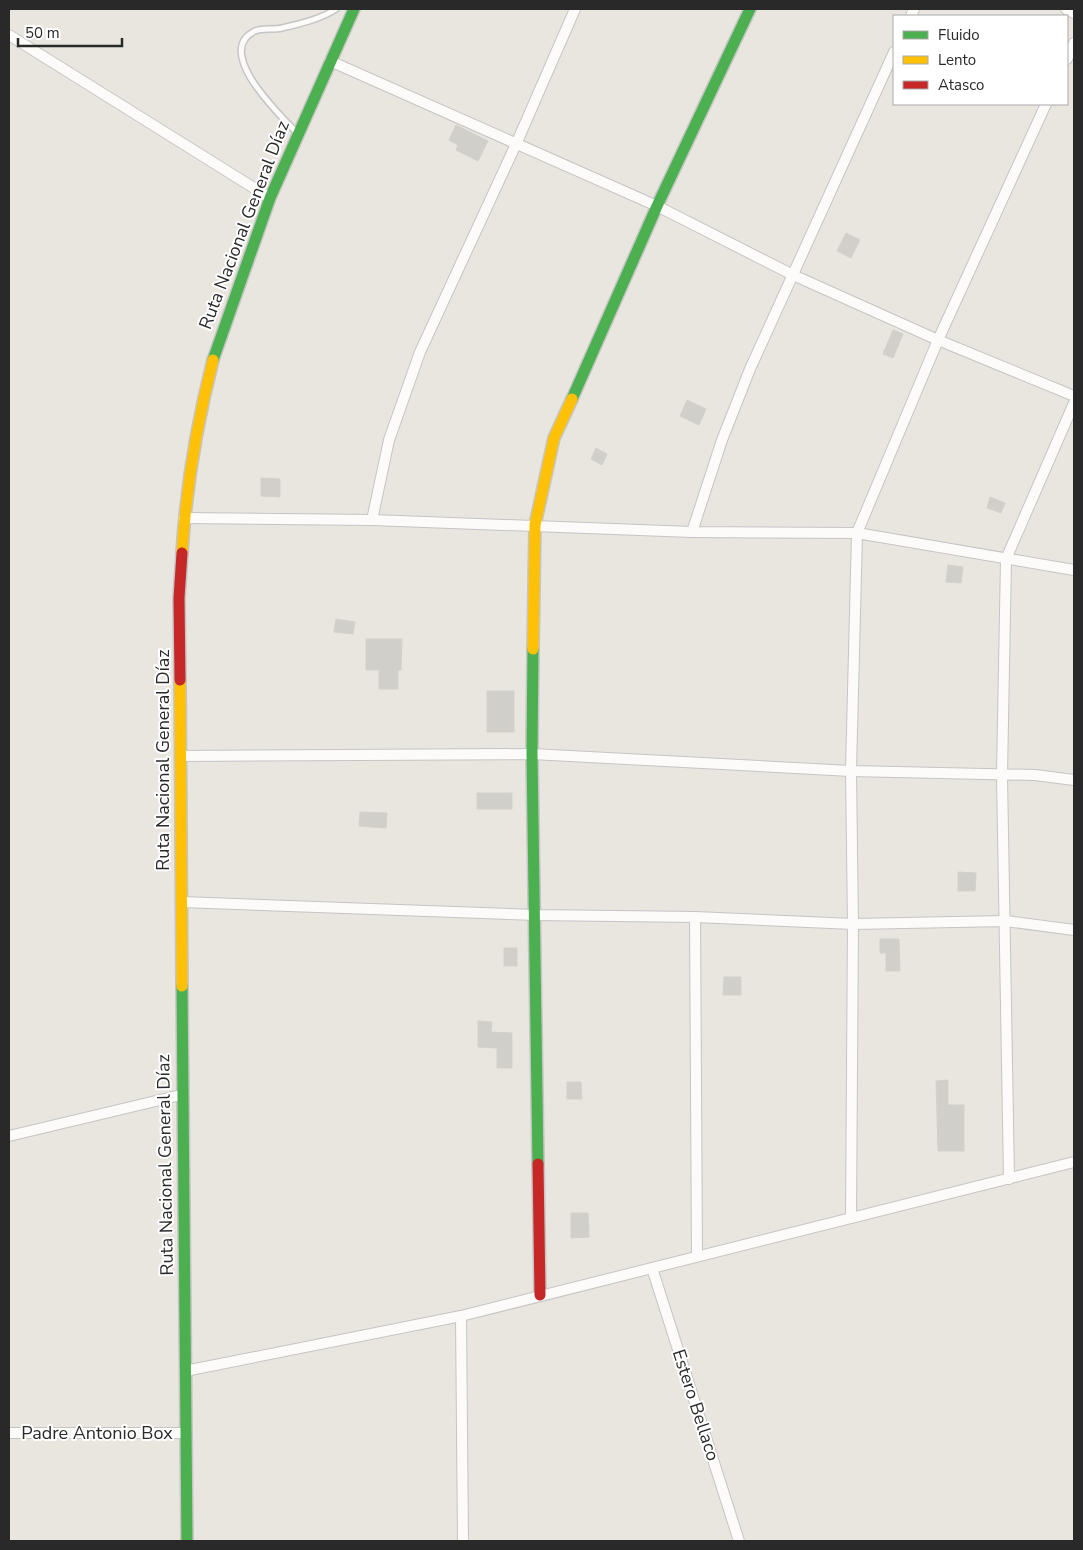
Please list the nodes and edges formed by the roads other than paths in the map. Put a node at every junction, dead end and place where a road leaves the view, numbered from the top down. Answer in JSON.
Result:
{"nodes":[{"id":1,"x":336,"y":9,"type":"edge"},
{"id":2,"x":354,"y":9,"type":"edge"},
{"id":3,"x":575,"y":9,"type":"edge"},
{"id":4,"x":750,"y":9,"type":"edge"},
{"id":5,"x":1066,"y":9,"type":"edge"},
{"id":6,"x":1074,"y":13,"type":"edge"},
{"id":7,"x":9,"y":35,"type":"edge"},
{"id":8,"x":1074,"y":43,"type":"edge"},
{"id":9,"x":893,"y":54,"type":"edge"},
{"id":10,"x":1068,"y":57,"type":"edge"},
{"id":11,"x":330,"y":61,"type":"junction"},
{"id":12,"x":1046,"y":105,"type":"edge"},
{"id":13,"x":298,"y":134,"type":"junction"},
{"id":14,"x":517,"y":142,"type":"junction"},
{"id":15,"x":270,"y":198,"type":"junction"},
{"id":16,"x":657,"y":206,"type":"junction"},
{"id":17,"x":793,"y":275,"type":"junction"},
{"id":18,"x":938,"y":340,"type":"junction"},
{"id":19,"x":1074,"y":396,"type":"edge"},
{"id":20,"x":1074,"y":404,"type":"edge"},
{"id":21,"x":184,"y":518,"type":"junction"},
{"id":22,"x":372,"y":520,"type":"junction"},
{"id":23,"x":535,"y":525,"type":"junction"},
{"id":24,"x":692,"y":532,"type":"junction"},
{"id":25,"x":857,"y":533,"type":"junction"},
{"id":26,"x":1006,"y":559,"type":"junction"},
{"id":27,"x":1074,"y":570,"type":"edge"},
{"id":28,"x":532,"y":754,"type":"junction"},
{"id":29,"x":180,"y":756,"type":"junction"},
{"id":30,"x":851,"y":771,"type":"junction"},
{"id":31,"x":1002,"y":775,"type":"junction"},
{"id":32,"x":1074,"y":780,"type":"edge"},
{"id":33,"x":182,"y":902,"type":"junction"},
{"id":34,"x":535,"y":915,"type":"junction"},
{"id":35,"x":695,"y":918,"type":"junction"},
{"id":36,"x":1006,"y":921,"type":"junction"},
{"id":37,"x":853,"y":924,"type":"junction"},
{"id":38,"x":1074,"y":930,"type":"edge"},
{"id":39,"x":181,"y":1095,"type":"junction"},
{"id":40,"x":9,"y":1136,"type":"edge"},
{"id":41,"x":1074,"y":1162,"type":"edge"},
{"id":42,"x":1009,"y":1179,"type":"junction"},
{"id":43,"x":851,"y":1218,"type":"junction"},
{"id":44,"x":696,"y":1255,"type":"junction"},
{"id":45,"x":652,"y":1268,"type":"junction"},
{"id":46,"x":540,"y":1295,"type":"junction"},
{"id":47,"x":461,"y":1316,"type":"junction"},
{"id":48,"x":185,"y":1372,"type":"junction"},
{"id":49,"x":9,"y":1433,"type":"edge"},
{"id":50,"x":186,"y":1433,"type":"junction"},
{"id":51,"x":187,"y":1541,"type":"edge"},
{"id":52,"x":463,"y":1541,"type":"edge"},
{"id":53,"x":739,"y":1541,"type":"edge"}],
"edges":[{"from":1,"to":13,"type":"lane"},
{"from":2,"to":11,"type":"main road","name":"Ruta Nacional General Díaz"},
{"from":3,"to":14,"type":"street"},
{"from":4,"to":16,"type":"main road"},
{"from":5,"to":6,"type":"street"},
{"from":7,"to":15,"type":"street"},
{"from":8,"to":10,"type":"street"},
{"from":9,"to":17,"type":"street"},
{"from":11,"to":13,"type":"main road","name":"Ruta Nacional General Díaz"},
{"from":11,"to":14,"type":"street"},
{"from":12,"to":18,"type":"street"},
{"from":13,"to":15,"type":"main road","name":"Ruta Nacional General Díaz"},
{"from":14,"to":16,"type":"street"},
{"from":14,"to":22,"type":"street"},
{"from":15,"to":21,"type":"main road","name":"Ruta Nacional General Díaz"},
{"from":16,"to":17,"type":"street"},
{"from":16,"to":23,"type":"main road"},
{"from":17,"to":18,"type":"street"},
{"from":17,"to":24,"type":"street"},
{"from":18,"to":19,"type":"street"},
{"from":18,"to":25,"type":"street"},
{"from":20,"to":26,"type":"street"},
{"from":21,"to":22,"type":"street"},
{"from":21,"to":29,"type":"main road","name":"Ruta Nacional General Díaz"},
{"from":22,"to":23,"type":"street"},
{"from":23,"to":24,"type":"street"},
{"from":23,"to":28,"type":"main road"},
{"from":24,"to":25,"type":"street"},
{"from":25,"to":26,"type":"street"},
{"from":25,"to":30,"type":"street"},
{"from":26,"to":27,"type":"street"},
{"from":26,"to":31,"type":"street"},
{"from":28,"to":29,"type":"street"},
{"from":28,"to":30,"type":"street"},
{"from":28,"to":34,"type":"main road"},
{"from":29,"to":33,"type":"main road","name":"Ruta Nacional General Díaz"},
{"from":30,"to":31,"type":"street"},
{"from":30,"to":37,"type":"street"},
{"from":31,"to":32,"type":"street"},
{"from":31,"to":36,"type":"street"},
{"from":33,"to":34,"type":"street"},
{"from":33,"to":39,"type":"main road","name":"Ruta Nacional General Díaz"},
{"from":34,"to":35,"type":"street"},
{"from":34,"to":46,"type":"main road"},
{"from":35,"to":37,"type":"street"},
{"from":35,"to":44,"type":"street"},
{"from":36,"to":37,"type":"street"},
{"from":36,"to":38,"type":"street"},
{"from":36,"to":42,"type":"street"},
{"from":37,"to":43,"type":"street"},
{"from":39,"to":40,"type":"street"},
{"from":39,"to":48,"type":"main road","name":"Ruta Nacional General Díaz"},
{"from":41,"to":42,"type":"street"},
{"from":42,"to":43,"type":"street"},
{"from":43,"to":44,"type":"street"},
{"from":44,"to":45,"type":"street"},
{"from":45,"to":46,"type":"street"},
{"from":45,"to":53,"type":"street","name":"Estero Bellaco"},
{"from":46,"to":47,"type":"street"},
{"from":47,"to":48,"type":"street"},
{"from":47,"to":52,"type":"street"},
{"from":48,"to":50,"type":"main road","name":"Ruta Nacional General Díaz"},
{"from":49,"to":50,"type":"street","name":"Padre Antonio Box"},
{"from":50,"to":51,"type":"main road","name":"Ruta Nacional General Díaz"}]}
